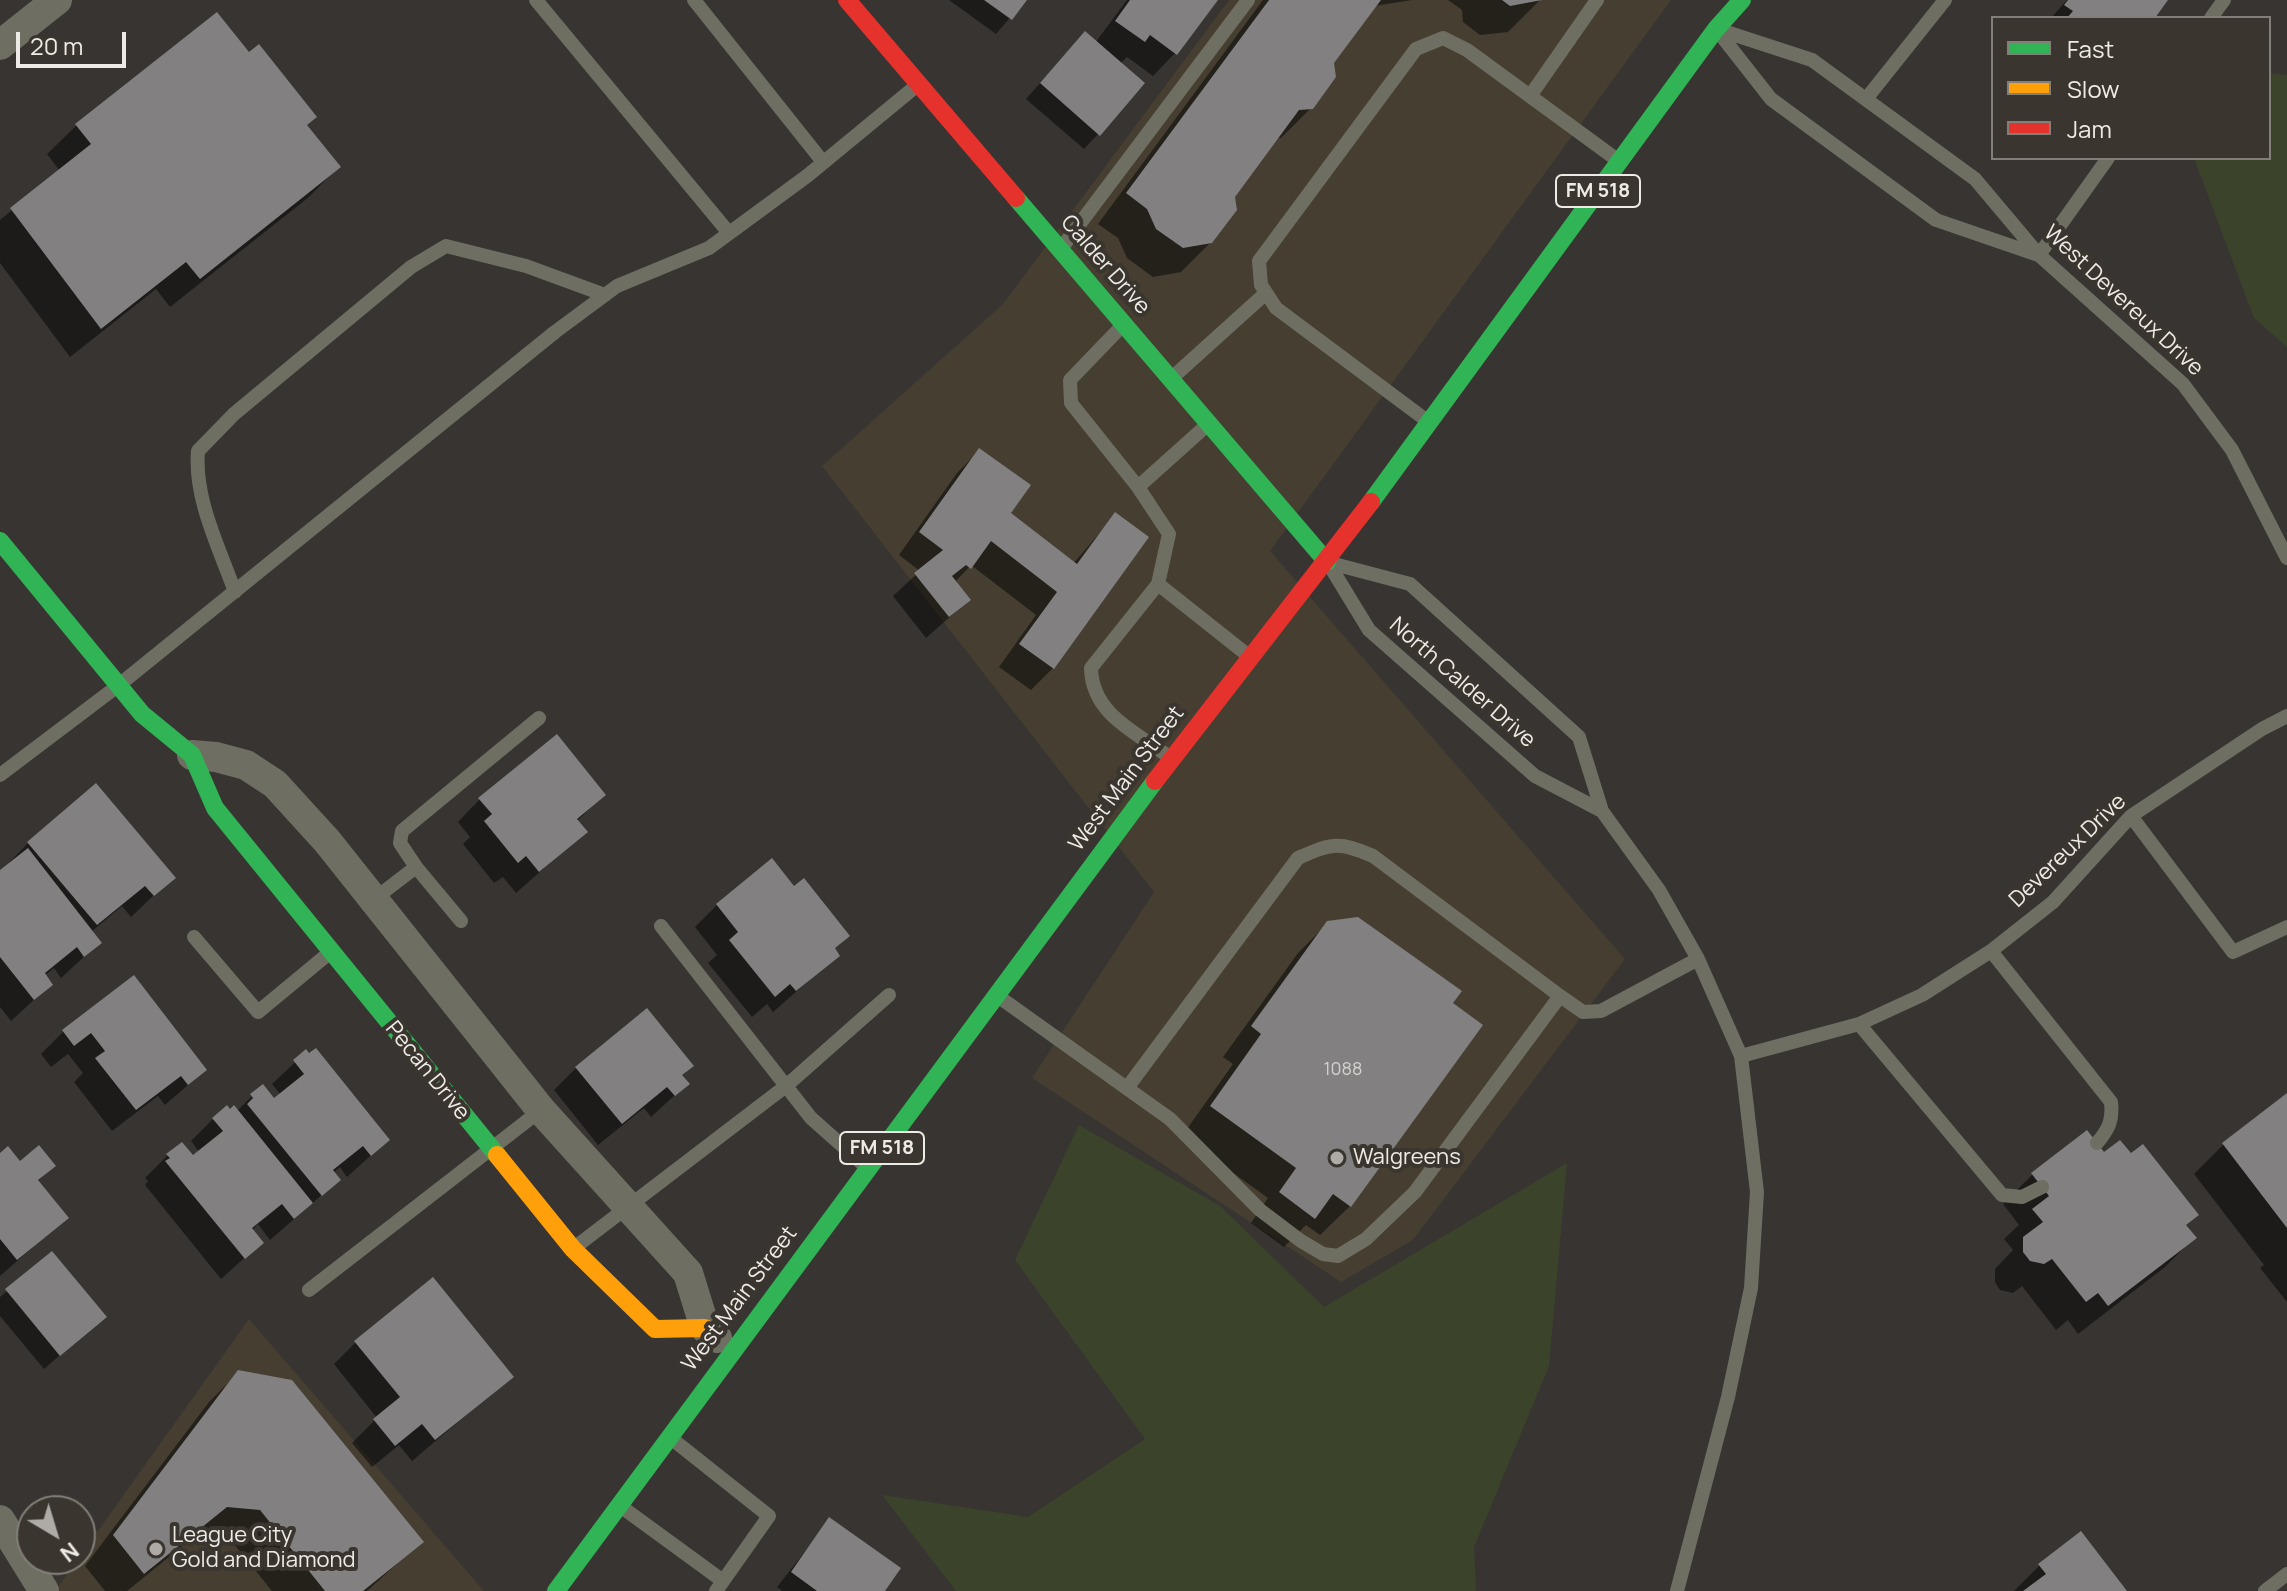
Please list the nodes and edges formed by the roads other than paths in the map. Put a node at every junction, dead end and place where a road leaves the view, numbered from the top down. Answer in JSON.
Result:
{"nodes":[{"id":1,"x":57,"y":0,"type":"edge"},
{"id":2,"x":536,"y":0,"type":"edge"},
{"id":3,"x":694,"y":0,"type":"edge"},
{"id":4,"x":847,"y":0,"type":"edge"},
{"id":5,"x":1248,"y":0,"type":"edge"},
{"id":6,"x":1597,"y":0,"type":"edge"},
{"id":7,"x":1945,"y":0,"type":"edge"},
{"id":8,"x":1730,"y":7,"type":"edge"},
{"id":9,"x":1716,"y":29,"type":"junction"},
{"id":10,"x":0,"y":45,"type":"edge"},
{"id":11,"x":919,"y":84,"type":"junction"},
{"id":12,"x":1530,"y":96,"type":"junction"},
{"id":13,"x":1866,"y":99,"type":"junction"},
{"id":14,"x":2107,"y":160,"type":"edge"},
{"id":15,"x":1620,"y":161,"type":"junction"},
{"id":16,"x":823,"y":162,"type":"junction"},
{"id":17,"x":729,"y":233,"type":"junction"},
{"id":18,"x":1060,"y":249,"type":"junction"},
{"id":19,"x":2039,"y":255,"type":"junction"},
{"id":20,"x":1266,"y":293,"type":"junction"},
{"id":21,"x":605,"y":295,"type":"junction"},
{"id":22,"x":1124,"y":324,"type":"junction"},
{"id":23,"x":1171,"y":379,"type":"junction"},
{"id":24,"x":1429,"y":422,"type":"junction"},
{"id":25,"x":1209,"y":423,"type":"junction"},
{"id":26,"x":1138,"y":487,"type":"junction"},
{"id":27,"x":0,"y":541,"type":"edge"},
{"id":28,"x":2287,"y":558,"type":"edge"},
{"id":29,"x":1327,"y":562,"type":"junction"},
{"id":30,"x":1158,"y":584,"type":"junction"},
{"id":31,"x":235,"y":592,"type":"junction"},
{"id":32,"x":1251,"y":657,"type":"junction"},
{"id":33,"x":119,"y":685,"type":"junction"},
{"id":34,"x":2287,"y":716,"type":"edge"},
{"id":35,"x":539,"y":718,"type":"dead end"},
{"id":36,"x":192,"y":755,"type":"junction"},
{"id":37,"x":1172,"y":759,"type":"junction"},
{"id":38,"x":0,"y":775,"type":"edge"},
{"id":39,"x":1602,"y":811,"type":"junction"},
{"id":40,"x":2131,"y":816,"type":"junction"},
{"id":41,"x":416,"y":867,"type":"junction"},
{"id":42,"x":373,"y":900,"type":"junction"},
{"id":43,"x":461,"y":921,"type":"dead end"},
{"id":44,"x":661,"y":926,"type":"dead end"},
{"id":45,"x":2287,"y":927,"type":"edge"},
{"id":46,"x":194,"y":937,"type":"dead end"},
{"id":47,"x":1991,"y":951,"type":"junction"},
{"id":48,"x":332,"y":952,"type":"junction"},
{"id":49,"x":1698,"y":959,"type":"junction"},
{"id":50,"x":889,"y":995,"type":"dead end"},
{"id":51,"x":996,"y":995,"type":"junction"},
{"id":52,"x":1560,"y":996,"type":"junction"},
{"id":53,"x":1859,"y":1024,"type":"junction"},
{"id":54,"x":1741,"y":1056,"type":"junction"},
{"id":55,"x":786,"y":1086,"type":"junction"},
{"id":56,"x":1127,"y":1088,"type":"junction"},
{"id":57,"x":541,"y":1110,"type":"junction"},
{"id":58,"x":2097,"y":1143,"type":"dead end"},
{"id":59,"x":490,"y":1149,"type":"junction"},
{"id":60,"x":867,"y":1167,"type":"junction"},
{"id":61,"x":2042,"y":1187,"type":"dead end"},
{"id":62,"x":626,"y":1208,"type":"junction"},
{"id":63,"x":573,"y":1249,"type":"junction"},
{"id":64,"x":309,"y":1290,"type":"dead end"},
{"id":65,"x":705,"y":1328,"type":"junction"},
{"id":66,"x":732,"y":1349,"type":"junction"},
{"id":67,"x":668,"y":1437,"type":"junction"},
{"id":68,"x":618,"y":1505,"type":"junction"},
{"id":69,"x":0,"y":1520,"type":"edge"},
{"id":70,"x":2287,"y":1574,"type":"edge"},
{"id":71,"x":719,"y":1586,"type":"edge"},
{"id":72,"x":565,"y":1588,"type":"edge"},
{"id":73,"x":44,"y":1591,"type":"edge"},
{"id":74,"x":1677,"y":1591,"type":"edge"},
{"id":75,"x":2265,"y":1591,"type":"edge"}],
"edges":[{"from":1,"to":10,"type":"street"},
{"from":2,"to":17,"type":"lane"},
{"from":3,"to":16,"type":"lane"},
{"from":4,"to":11,"type":"main road","name":"Calder Drive"},
{"from":5,"to":18,"type":"lane"},
{"from":6,"to":12,"type":"lane"},
{"from":7,"to":13,"type":"lane"},
{"from":8,"to":9,"type":"main road","name":"West Main Street","number":"FM 518"},
{"from":9,"to":13,"type":"lane","name":"West Devereux Drive"},
{"from":9,"to":15,"type":"main road","name":"West Main Street","number":"FM 518"},
{"from":9,"to":19,"type":"lane"},
{"from":11,"to":16,"type":"lane"},
{"from":11,"to":18,"type":"main road","name":"Calder Drive"},
{"from":12,"to":15,"type":"lane"},
{"from":12,"to":20,"type":"lane"},
{"from":13,"to":19,"type":"lane","name":"West Devereux Drive"},
{"from":14,"to":19,"type":"lane"},
{"from":15,"to":24,"type":"main road","name":"West Main Street","number":"FM 518"},
{"from":16,"to":17,"type":"lane"},
{"from":17,"to":21,"type":"lane"},
{"from":18,"to":22,"type":"main road","name":"Calder Drive"},
{"from":19,"to":28,"type":"lane","name":"West Devereux Drive"},
{"from":20,"to":23,"type":"lane"},
{"from":20,"to":24,"type":"lane"},
{"from":21,"to":31,"type":"lane"},
{"from":21,"to":31,"type":"lane"},
{"from":22,"to":23,"type":"main road","name":"Calder Drive"},
{"from":22,"to":26,"type":"lane"},
{"from":23,"to":25,"type":"main road","name":"Calder Drive"},
{"from":24,"to":29,"type":"main road","name":"West Main Street","number":"FM 518"},
{"from":25,"to":26,"type":"lane"},
{"from":25,"to":29,"type":"main road","name":"Calder Drive"},
{"from":26,"to":30,"type":"lane"},
{"from":27,"to":33,"type":"main road","name":"Pecan Drive"},
{"from":29,"to":32,"type":"main road","name":"West Main Street","number":"FM 518"},
{"from":29,"to":39,"type":"lane","name":"North Calder Drive"},
{"from":29,"to":39,"type":"lane","name":"North Calder Drive"},
{"from":30,"to":32,"type":"lane"},
{"from":30,"to":37,"type":"lane"},
{"from":31,"to":33,"type":"lane"},
{"from":32,"to":37,"type":"main road","name":"West Main Street","number":"FM 518"},
{"from":33,"to":36,"type":"main road","name":"Pecan Drive"},
{"from":33,"to":38,"type":"lane"},
{"from":34,"to":40,"type":"lane","name":"Devereux Drive"},
{"from":35,"to":41,"type":"lane"},
{"from":36,"to":42,"type":"street"},
{"from":36,"to":48,"type":"main road","name":"Pecan Drive"},
{"from":37,"to":51,"type":"main road","name":"West Main Street","number":"FM 518"},
{"from":39,"to":49,"type":"lane","name":"North Calder Drive"},
{"from":40,"to":45,"type":"lane"},
{"from":40,"to":47,"type":"lane","name":"Devereux Drive"},
{"from":41,"to":42,"type":"lane"},
{"from":41,"to":43,"type":"lane"},
{"from":42,"to":57,"type":"street"},
{"from":44,"to":55,"type":"lane"},
{"from":46,"to":48,"type":"lane"},
{"from":47,"to":53,"type":"lane","name":"Devereux Drive"},
{"from":47,"to":58,"type":"lane"},
{"from":48,"to":59,"type":"main road","name":"Pecan Drive"},
{"from":49,"to":52,"type":"lane"},
{"from":49,"to":54,"type":"lane","name":"North Calder Drive"},
{"from":50,"to":55,"type":"lane"},
{"from":51,"to":56,"type":"lane"},
{"from":51,"to":60,"type":"main road","name":"West Main Street","number":"FM 518"},
{"from":52,"to":56,"type":"lane"},
{"from":52,"to":56,"type":"lane"},
{"from":53,"to":54,"type":"lane","name":"Devereux Drive"},
{"from":53,"to":61,"type":"lane"},
{"from":54,"to":74,"type":"lane","name":"North Calder Drive"},
{"from":55,"to":60,"type":"lane"},
{"from":55,"to":62,"type":"lane"},
{"from":57,"to":59,"type":"lane"},
{"from":57,"to":62,"type":"street"},
{"from":59,"to":63,"type":"main road","name":"Pecan Drive"},
{"from":59,"to":64,"type":"lane"},
{"from":60,"to":66,"type":"main road","name":"West Main Street","number":"FM 518"},
{"from":62,"to":63,"type":"lane"},
{"from":62,"to":65,"type":"street"},
{"from":63,"to":65,"type":"main road","name":"Pecan Drive"},
{"from":65,"to":66,"type":"street"},
{"from":66,"to":67,"type":"main road","name":"West Main Street","number":"FM 518"},
{"from":67,"to":68,"type":"main road","name":"West Main Street","number":"FM 518"},
{"from":67,"to":71,"type":"lane"},
{"from":68,"to":71,"type":"lane"},
{"from":68,"to":72,"type":"main road","name":"West Main Street","number":"FM 518"},
{"from":69,"to":73,"type":"street"},
{"from":70,"to":75,"type":"lane"}]}
